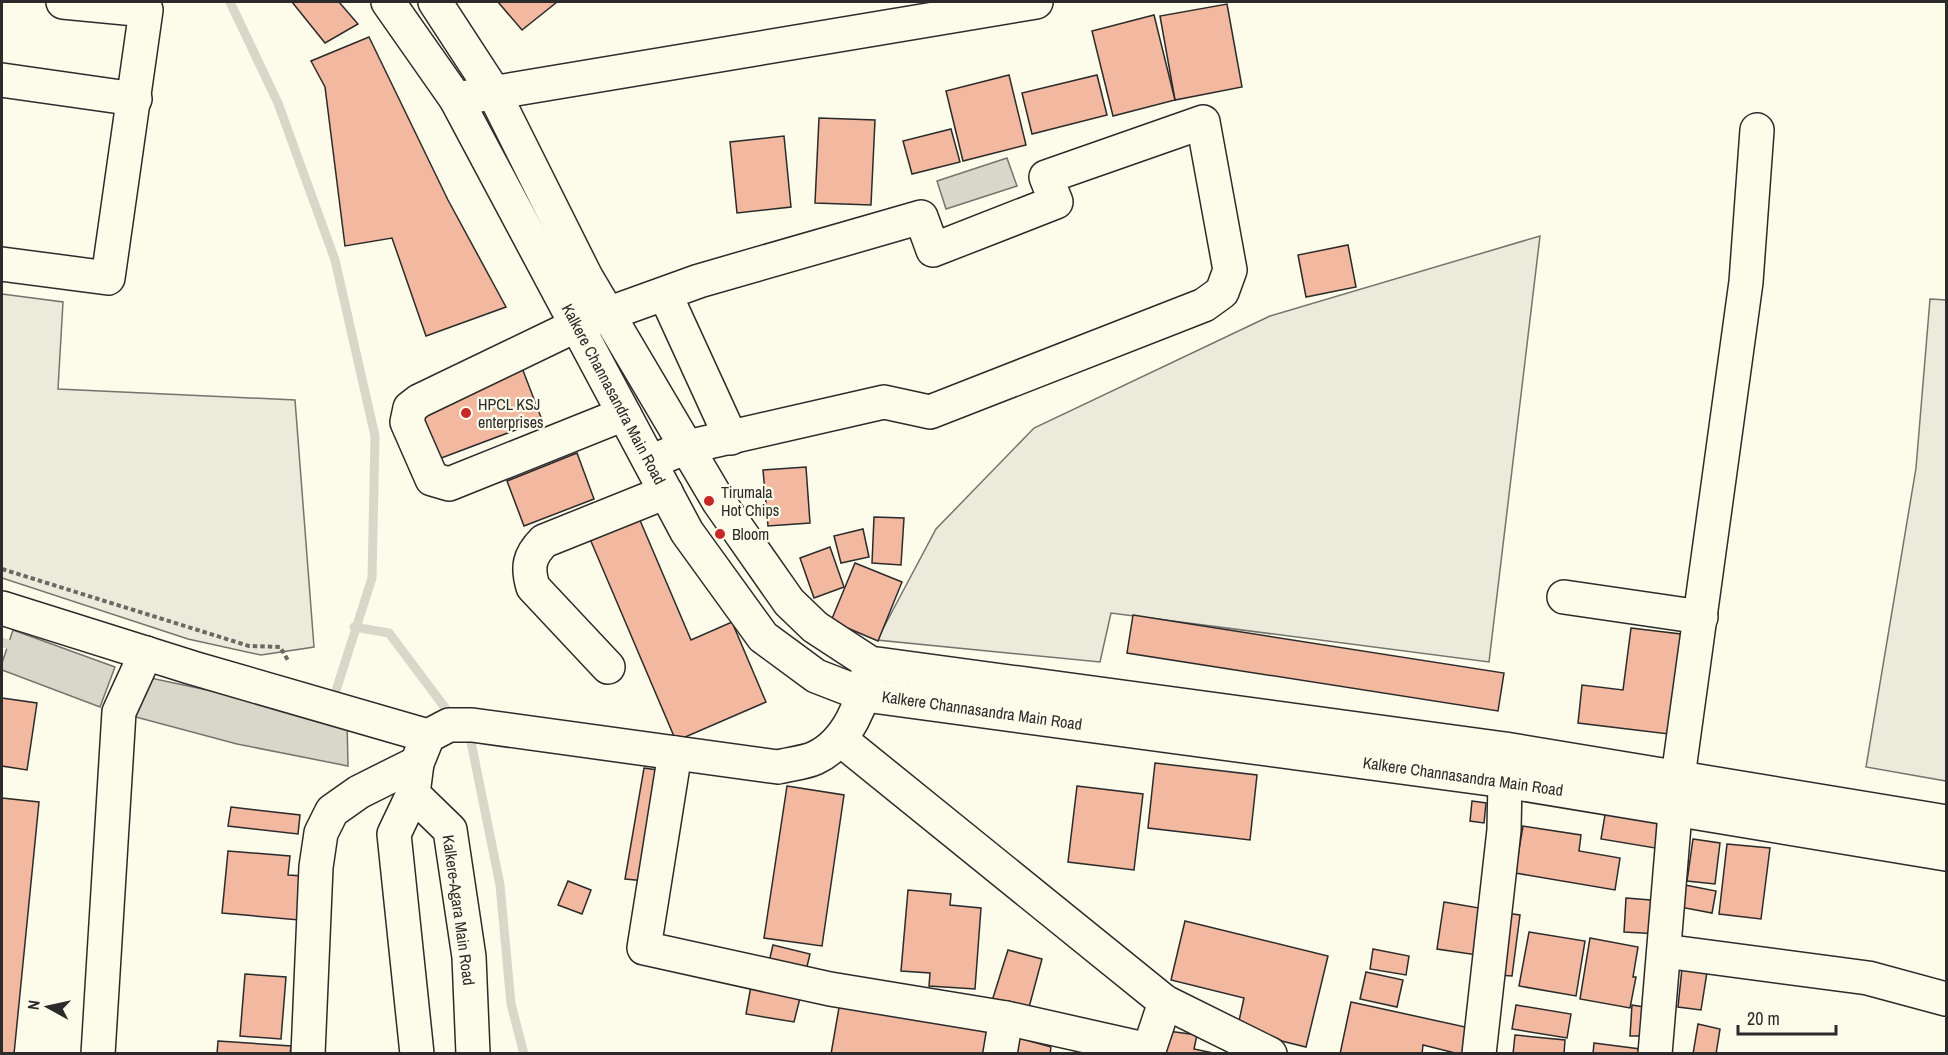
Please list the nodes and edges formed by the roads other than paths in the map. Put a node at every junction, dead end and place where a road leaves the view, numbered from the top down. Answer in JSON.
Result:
{"nodes":[{"id":1,"x":63,"y":2,"type":"edge"},
{"id":2,"x":388,"y":2,"type":"edge"},
{"id":3,"x":435,"y":2,"type":"edge"},
{"id":4,"x":1036,"y":2,"type":"edge"},
{"id":5,"x":146,"y":6,"type":"edge"},
{"id":6,"x":877,"y":15,"type":"edge"},
{"id":7,"x":2,"y":80,"type":"edge"},
{"id":8,"x":493,"y":91,"type":"junction"},
{"id":9,"x":135,"y":99,"type":"junction"},
{"id":10,"x":456,"y":99,"type":"junction"},
{"id":11,"x":1757,"y":130,"type":"dead end"},
{"id":12,"x":2,"y":264,"type":"edge"},
{"id":13,"x":665,"y":294,"type":"junction"},
{"id":14,"x":609,"y":315,"type":"junction"},
{"id":15,"x":577,"y":325,"type":"junction"},
{"id":16,"x":624,"y":414,"type":"junction"},
{"id":17,"x":731,"y":438,"type":"junction"},
{"id":18,"x":687,"y":447,"type":"junction"},
{"id":19,"x":650,"y":462,"type":"junction"},
{"id":20,"x":666,"y":492,"type":"junction"},
{"id":21,"x":1564,"y":597,"type":"dead end"},
{"id":22,"x":2,"y":608,"type":"edge"},
{"id":23,"x":1701,"y":616,"type":"junction"},
{"id":24,"x":140,"y":665,"type":"junction"},
{"id":25,"x":608,"y":667,"type":"dead end"},
{"id":26,"x":867,"y":679,"type":"junction"},
{"id":27,"x":840,"y":739,"type":"junction"},
{"id":28,"x":436,"y":749,"type":"junction"},
{"id":29,"x":675,"y":753,"type":"junction"},
{"id":30,"x":1505,"y":781,"type":"junction"},
{"id":31,"x":1677,"y":793,"type":"junction"},
{"id":32,"x":1947,"y":822,"type":"edge"},
{"id":33,"x":1947,"y":854,"type":"edge"},
{"id":34,"x":1664,"y":951,"type":"junction"},
{"id":35,"x":1947,"y":999,"type":"edge"},
{"id":36,"x":1165,"y":1002,"type":"junction"},
{"id":37,"x":1006,"y":1018,"type":"junction"},
{"id":38,"x":98,"y":1053,"type":"edge"},
{"id":39,"x":308,"y":1053,"type":"edge"},
{"id":40,"x":417,"y":1053,"type":"edge"},
{"id":41,"x":473,"y":1053,"type":"edge"},
{"id":42,"x":1000,"y":1053,"type":"edge"},
{"id":43,"x":1270,"y":1053,"type":"edge"},
{"id":44,"x":1479,"y":1053,"type":"edge"},
{"id":45,"x":1655,"y":1053,"type":"edge"}],
"edges":[{"from":1,"to":5,"type":"street"},
{"from":2,"to":10,"type":"street","name":"Kalkere Channasandra Main Road"},
{"from":3,"to":8,"type":"street"},
{"from":4,"to":6,"type":"street"},
{"from":5,"to":9,"type":"street"},
{"from":6,"to":8,"type":"street"},
{"from":7,"to":9,"type":"street"},
{"from":8,"to":10,"type":"street"},
{"from":8,"to":14,"type":"street"},
{"from":9,"to":12,"type":"street"},
{"from":10,"to":15,"type":"street","name":"Kalkere Channasandra Main Road"},
{"from":11,"to":23,"type":"street"},
{"from":13,"to":14,"type":"street"},
{"from":13,"to":17,"type":"street"},
{"from":13,"to":17,"type":"street"},
{"from":14,"to":15,"type":"street"},
{"from":14,"to":18,"type":"street"},
{"from":15,"to":16,"type":"street","name":"Kalkere Channasandra Main Road"},
{"from":15,"to":16,"type":"street"},
{"from":16,"to":19,"type":"street","name":"Kalkere Channasandra Main Road"},
{"from":17,"to":18,"type":"street"},
{"from":18,"to":19,"type":"street"},
{"from":18,"to":26,"type":"street"},
{"from":19,"to":20,"type":"street","name":"Kalkere Channasandra Main Road"},
{"from":20,"to":25,"type":"street"},
{"from":20,"to":26,"type":"street","name":"Kalkere Channasandra Main Road"},
{"from":21,"to":23,"type":"street"},
{"from":22,"to":24,"type":"street"},
{"from":23,"to":31,"type":"street"},
{"from":24,"to":28,"type":"street"},
{"from":24,"to":38,"type":"street"},
{"from":26,"to":27,"type":"street"},
{"from":26,"to":30,"type":"street","name":"Kalkere Channasandra Main Road"},
{"from":26,"to":31,"type":"street","name":"Kalkere Channasandra Main Road"},
{"from":27,"to":29,"type":"street"},
{"from":27,"to":36,"type":"street"},
{"from":28,"to":29,"type":"street"},
{"from":28,"to":39,"type":"street"},
{"from":28,"to":40,"type":"street"},
{"from":28,"to":41,"type":"street","name":"Kalkere-Agara Main Road"},
{"from":29,"to":37,"type":"street"},
{"from":30,"to":31,"type":"street","name":"Kalkere Channasandra Main Road"},
{"from":30,"to":44,"type":"street"},
{"from":31,"to":32,"type":"street","name":"Kalkere Channasandra Main Road"},
{"from":31,"to":33,"type":"street","name":"Kalkere Channasandra Main Road"},
{"from":31,"to":34,"type":"street"},
{"from":34,"to":35,"type":"street"},
{"from":34,"to":45,"type":"street"},
{"from":36,"to":37,"type":"street"},
{"from":36,"to":43,"type":"street"},
{"from":37,"to":42,"type":"street"}]}
